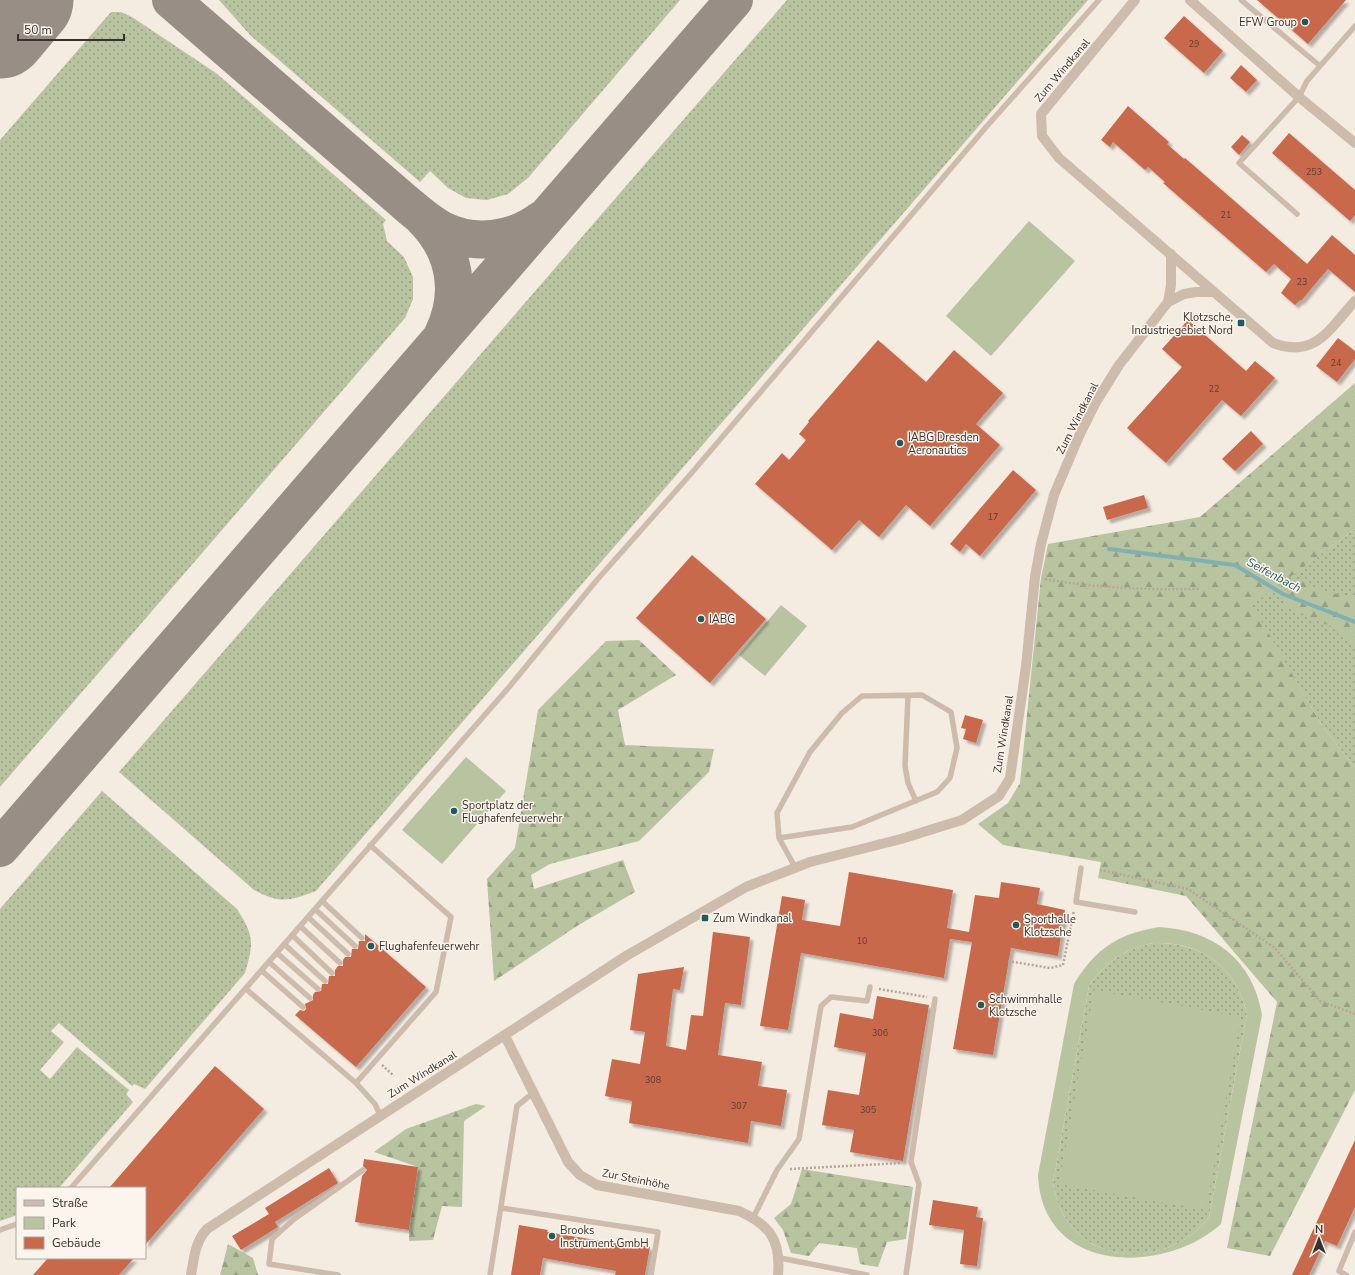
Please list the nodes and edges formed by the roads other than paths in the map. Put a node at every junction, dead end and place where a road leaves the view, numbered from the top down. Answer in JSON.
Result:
{"nodes":[{"id":1,"x":1100,"y":0,"type":"edge"},
{"id":2,"x":1135,"y":0,"type":"edge"},
{"id":3,"x":1190,"y":0,"type":"edge"},
{"id":4,"x":1241,"y":0,"type":"edge"},
{"id":5,"x":1355,"y":26,"type":"edge"},
{"id":6,"x":1320,"y":66,"type":"junction"},
{"id":7,"x":1299,"y":97,"type":"junction"},
{"id":8,"x":1355,"y":143,"type":"edge"},
{"id":9,"x":1297,"y":214,"type":"dead end"},
{"id":10,"x":1171,"y":254,"type":"junction"},
{"id":11,"x":1214,"y":292,"type":"junction"},
{"id":12,"x":1355,"y":301,"type":"edge"},
{"id":13,"x":1168,"y":302,"type":"junction"},
{"id":14,"x":908,"y":696,"type":"junction"},
{"id":15,"x":916,"y":801,"type":"junction"},
{"id":16,"x":779,"y":838,"type":"junction"},
{"id":17,"x":370,"y":845,"type":"junction"},
{"id":18,"x":795,"y":867,"type":"junction"},
{"id":19,"x":1081,"y":868,"type":"dead end"},
{"id":20,"x":322,"y":901,"type":"junction"},
{"id":21,"x":315,"y":909,"type":"junction"},
{"id":22,"x":1135,"y":912,"type":"dead end"},
{"id":23,"x":308,"y":917,"type":"junction"},
{"id":24,"x":300,"y":926,"type":"junction"},
{"id":25,"x":292,"y":935,"type":"junction"},
{"id":26,"x":362,"y":938,"type":"dead end"},
{"id":27,"x":284,"y":944,"type":"junction"},
{"id":28,"x":355,"y":946,"type":"dead end"},
{"id":29,"x":277,"y":953,"type":"junction"},
{"id":30,"x":348,"y":954,"type":"dead end"},
{"id":31,"x":269,"y":962,"type":"junction"},
{"id":32,"x":340,"y":963,"type":"dead end"},
{"id":33,"x":262,"y":971,"type":"junction"},
{"id":34,"x":332,"y":972,"type":"dead end"},
{"id":35,"x":325,"y":981,"type":"dead end"},
{"id":36,"x":870,"y":987,"type":"road end"},
{"id":37,"x":246,"y":989,"type":"junction"},
{"id":38,"x":318,"y":989,"type":"dead end"},
{"id":39,"x":310,"y":998,"type":"dead end"},
{"id":40,"x":936,"y":999,"type":"road end"},
{"id":41,"x":303,"y":1007,"type":"dead end"},
{"id":42,"x":505,"y":1036,"type":"junction"},
{"id":43,"x":356,"y":1083,"type":"junction"},
{"id":44,"x":534,"y":1092,"type":"junction"},
{"id":45,"x":380,"y":1115,"type":"junction"},
{"id":46,"x":363,"y":1170,"type":"dead end"},
{"id":47,"x":72,"y":1187,"type":"edge"},
{"id":48,"x":501,"y":1208,"type":"junction"},
{"id":49,"x":752,"y":1218,"type":"junction"},
{"id":50,"x":16,"y":1224,"type":"edge"},
{"id":51,"x":0,"y":1230,"type":"edge"},
{"id":52,"x":1355,"y":1232,"type":"edge"},
{"id":53,"x":780,"y":1258,"type":"junction"},
{"id":54,"x":191,"y":1275,"type":"edge"},
{"id":55,"x":338,"y":1275,"type":"edge"},
{"id":56,"x":490,"y":1275,"type":"edge"},
{"id":57,"x":651,"y":1275,"type":"edge"},
{"id":58,"x":778,"y":1275,"type":"edge"},
{"id":59,"x":868,"y":1275,"type":"edge"},
{"id":60,"x":906,"y":1275,"type":"edge"},
{"id":61,"x":1346,"y":1275,"type":"edge"}],
"edges":[{"from":1,"to":17,"type":"lane"},
{"from":2,"to":10,"type":"street","name":"Zum Windkanal"},
{"from":3,"to":7,"type":"street"},
{"from":4,"to":6,"type":"lane"},
{"from":5,"to":6,"type":"lane"},
{"from":6,"to":7,"type":"lane"},
{"from":7,"to":8,"type":"street"},
{"from":7,"to":9,"type":"lane"},
{"from":10,"to":11,"type":"street","name":"Zum Windkanal"},
{"from":10,"to":13,"type":"street","name":"Zum Windkanal"},
{"from":11,"to":12,"type":"street","name":"Zum Windkanal"},
{"from":11,"to":13,"type":"street","name":"Zum Windkanal"},
{"from":13,"to":18,"type":"street","name":"Zum Windkanal"},
{"from":14,"to":15,"type":"lane"},
{"from":14,"to":15,"type":"lane"},
{"from":14,"to":16,"type":"lane"},
{"from":15,"to":16,"type":"lane"},
{"from":16,"to":18,"type":"lane"},
{"from":17,"to":20,"type":"lane"},
{"from":17,"to":43,"type":"lane"},
{"from":18,"to":42,"type":"street","name":"Zum Windkanal"},
{"from":19,"to":22,"type":"lane"},
{"from":20,"to":21,"type":"lane"},
{"from":20,"to":26,"type":"lane"},
{"from":21,"to":23,"type":"lane"},
{"from":21,"to":28,"type":"lane"},
{"from":23,"to":24,"type":"lane"},
{"from":23,"to":30,"type":"lane"},
{"from":24,"to":25,"type":"lane"},
{"from":24,"to":32,"type":"lane"},
{"from":25,"to":27,"type":"lane"},
{"from":25,"to":34,"type":"lane"},
{"from":27,"to":29,"type":"lane"},
{"from":27,"to":35,"type":"lane"},
{"from":29,"to":31,"type":"lane"},
{"from":29,"to":38,"type":"lane"},
{"from":31,"to":33,"type":"lane"},
{"from":31,"to":39,"type":"lane"},
{"from":33,"to":37,"type":"lane"},
{"from":33,"to":41,"type":"lane"},
{"from":36,"to":49,"type":"lane"},
{"from":37,"to":43,"type":"lane"},
{"from":37,"to":47,"type":"lane"},
{"from":40,"to":60,"type":"lane"},
{"from":42,"to":44,"type":"street","name":"Zur Steinhöhe"},
{"from":42,"to":45,"type":"street","name":"Zum Windkanal"},
{"from":43,"to":45,"type":"lane"},
{"from":44,"to":48,"type":"lane"},
{"from":44,"to":49,"type":"street","name":"Zur Steinhöhe"},
{"from":45,"to":54,"type":"street","name":"Zum Windkanal"},
{"from":46,"to":55,"type":"lane"},
{"from":48,"to":56,"type":"lane"},
{"from":48,"to":57,"type":"lane"},
{"from":49,"to":53,"type":"street","name":"Zur Steinhöhe"},
{"from":50,"to":51,"type":"lane"},
{"from":52,"to":61,"type":"lane"},
{"from":53,"to":58,"type":"street","name":"Zur Steinhöhe"},
{"from":53,"to":59,"type":"lane"}]}
